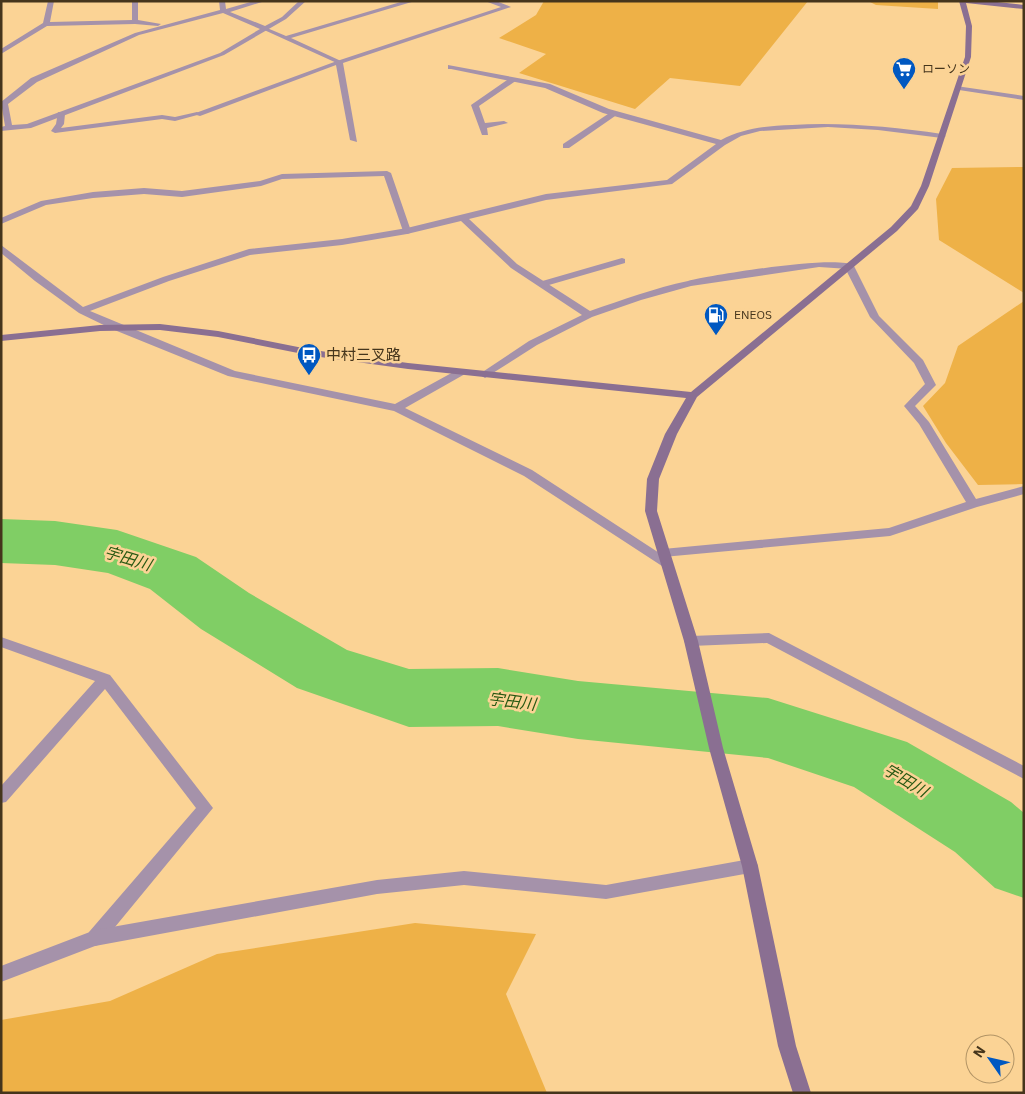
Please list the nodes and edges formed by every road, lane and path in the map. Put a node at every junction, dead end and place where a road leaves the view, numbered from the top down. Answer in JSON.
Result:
{"nodes":[{"id":1,"x":51,"y":1,"type":"edge"},
{"id":2,"x":135,"y":1,"type":"edge"},
{"id":3,"x":222,"y":1,"type":"edge"},
{"id":4,"x":262,"y":1,"type":"edge"},
{"id":5,"x":303,"y":1,"type":"edge"},
{"id":6,"x":412,"y":1,"type":"edge"},
{"id":7,"x":488,"y":1,"type":"edge"},
{"id":8,"x":962,"y":1,"type":"edge"},
{"id":9,"x":967,"y":1,"type":"edge"},
{"id":10,"x":1024,"y":7,"type":"edge"},
{"id":11,"x":222,"y":11,"type":"junction"},
{"id":12,"x":135,"y":22,"type":"junction"},
{"id":13,"x":46,"y":24,"type":"junction"},
{"id":14,"x":166,"y":24,"type":"junction"},
{"id":15,"x":265,"y":29,"type":"junction"},
{"id":16,"x":285,"y":38,"type":"junction"},
{"id":17,"x":1,"y":52,"type":"edge"},
{"id":18,"x":339,"y":62,"type":"junction"},
{"id":19,"x":451,"y":67,"type":"dead end"},
{"id":20,"x":513,"y":80,"type":"junction"},
{"id":21,"x":959,"y":88,"type":"junction"},
{"id":22,"x":1024,"y":98,"type":"edge"},
{"id":23,"x":61,"y":114,"type":"junction"},
{"id":24,"x":614,"y":114,"type":"junction"},
{"id":25,"x":504,"y":123,"type":"dead end"},
{"id":26,"x":5,"y":129,"type":"edge"},
{"id":27,"x":942,"y":136,"type":"junction"},
{"id":28,"x":560,"y":137,"type":"dead end"},
{"id":29,"x":354,"y":140,"type":"dead end"},
{"id":30,"x":574,"y":141,"type":"junction"},
{"id":31,"x":722,"y":143,"type":"junction"},
{"id":32,"x":566,"y":146,"type":"dead end"},
{"id":33,"x":463,"y":218,"type":"junction"},
{"id":34,"x":1,"y":221,"type":"edge"},
{"id":35,"x":407,"y":231,"type":"junction"},
{"id":36,"x":1,"y":248,"type":"edge"},
{"id":37,"x":622,"y":261,"type":"dead end"},
{"id":38,"x":849,"y":266,"type":"junction"},
{"id":39,"x":542,"y":284,"type":"junction"},
{"id":40,"x":82,"y":311,"type":"junction"},
{"id":41,"x":589,"y":314,"type":"junction"},
{"id":42,"x":116,"y":327,"type":"junction"},
{"id":43,"x":1,"y":338,"type":"edge"},
{"id":44,"x":460,"y":372,"type":"junction"},
{"id":45,"x":485,"y":375,"type":"junction"},
{"id":46,"x":693,"y":395,"type":"junction"},
{"id":47,"x":397,"y":408,"type":"junction"},
{"id":48,"x":1021,"y":495,"type":"edge"},
{"id":49,"x":973,"y":504,"type":"junction"},
{"id":50,"x":664,"y":558,"type":"junction"},
{"id":51,"x":691,"y":640,"type":"junction"},
{"id":52,"x":1,"y":642,"type":"edge"},
{"id":53,"x":105,"y":679,"type":"junction"},
{"id":54,"x":1024,"y":772,"type":"edge"},
{"id":55,"x":1,"y":798,"type":"edge"},
{"id":56,"x":750,"y":866,"type":"junction"},
{"id":57,"x":95,"y":938,"type":"junction"},
{"id":58,"x":1,"y":974,"type":"edge"},
{"id":59,"x":802,"y":1093,"type":"edge"}],
"edges":[{"from":1,"to":13,"type":"street"},
{"from":2,"to":12,"type":"street"},
{"from":3,"to":11,"type":"street"},
{"from":4,"to":11,"type":"street"},
{"from":5,"to":15,"type":"street"},
{"from":6,"to":16,"type":"street"},
{"from":7,"to":18,"type":"street"},
{"from":8,"to":21,"type":"street"},
{"from":9,"to":10,"type":"street"},
{"from":11,"to":14,"type":"street"},
{"from":11,"to":15,"type":"street"},
{"from":12,"to":13,"type":"street"},
{"from":12,"to":14,"type":"street"},
{"from":13,"to":17,"type":"street"},
{"from":14,"to":26,"type":"street"},
{"from":15,"to":16,"type":"street"},
{"from":15,"to":23,"type":"street"},
{"from":16,"to":18,"type":"street"},
{"from":18,"to":23,"type":"street"},
{"from":18,"to":29,"type":"street"},
{"from":19,"to":20,"type":"street"},
{"from":20,"to":24,"type":"street"},
{"from":20,"to":25,"type":"street"},
{"from":21,"to":22,"type":"street"},
{"from":21,"to":27,"type":"street"},
{"from":23,"to":26,"type":"street"},
{"from":24,"to":30,"type":"street"},
{"from":24,"to":31,"type":"street"},
{"from":27,"to":31,"type":"street"},
{"from":27,"to":38,"type":"street"},
{"from":28,"to":30,"type":"street"},
{"from":30,"to":32,"type":"street"},
{"from":31,"to":33,"type":"street"},
{"from":33,"to":35,"type":"street"},
{"from":33,"to":39,"type":"street"},
{"from":34,"to":35,"type":"street"},
{"from":35,"to":40,"type":"street"},
{"from":36,"to":40,"type":"street"},
{"from":37,"to":39,"type":"street"},
{"from":38,"to":41,"type":"street"},
{"from":38,"to":46,"type":"street"},
{"from":38,"to":49,"type":"street"},
{"from":39,"to":41,"type":"street"},
{"from":40,"to":42,"type":"street"},
{"from":41,"to":45,"type":"street"},
{"from":42,"to":43,"type":"street"},
{"from":42,"to":44,"type":"street"},
{"from":42,"to":47,"type":"street"},
{"from":44,"to":45,"type":"street"},
{"from":44,"to":47,"type":"street"},
{"from":45,"to":46,"type":"street"},
{"from":46,"to":50,"type":"street"},
{"from":47,"to":50,"type":"street"},
{"from":48,"to":49,"type":"street"},
{"from":49,"to":50,"type":"street"},
{"from":50,"to":51,"type":"street"},
{"from":51,"to":54,"type":"street"},
{"from":51,"to":56,"type":"street"},
{"from":52,"to":53,"type":"street"},
{"from":53,"to":55,"type":"street"},
{"from":53,"to":57,"type":"street"},
{"from":56,"to":57,"type":"street"},
{"from":56,"to":59,"type":"street"},
{"from":57,"to":58,"type":"street"}]}
